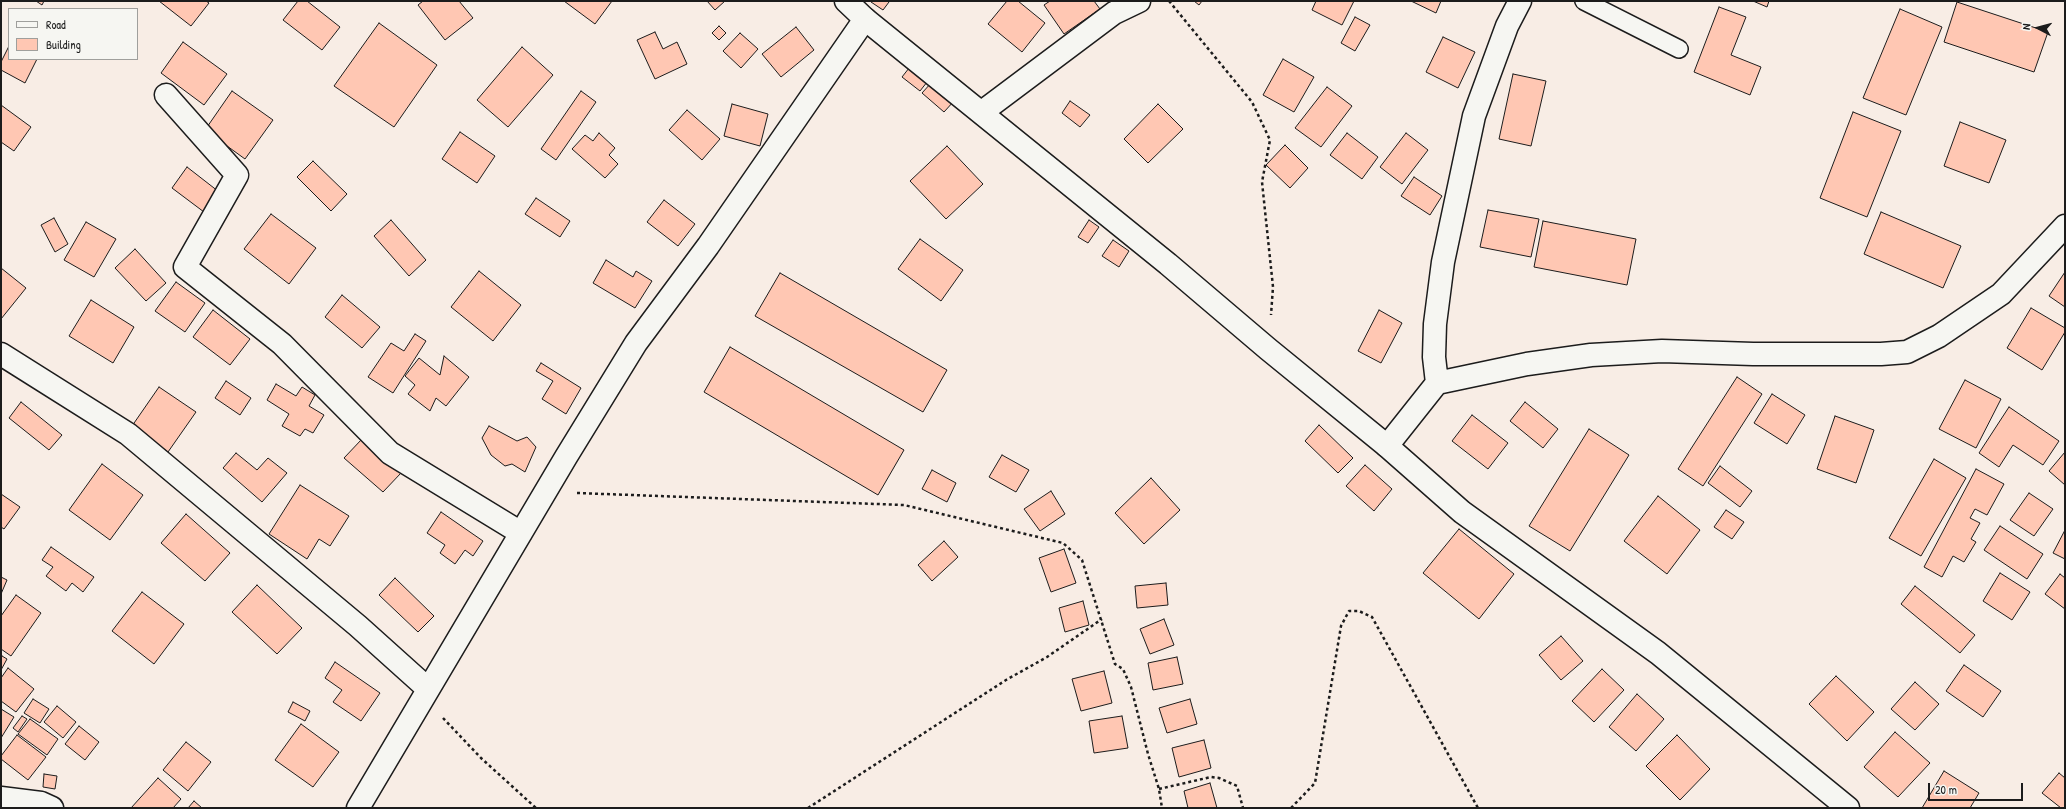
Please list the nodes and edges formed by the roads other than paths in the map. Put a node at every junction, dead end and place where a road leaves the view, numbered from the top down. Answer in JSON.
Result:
{"nodes":[{"id":1,"x":846,"y":1,"type":"edge"},
{"id":2,"x":1138,"y":1,"type":"edge"},
{"id":3,"x":1520,"y":1,"type":"edge"},
{"id":4,"x":1584,"y":1,"type":"edge"},
{"id":5,"x":865,"y":19,"type":"junction"},
{"id":6,"x":1679,"y":49,"type":"dead end"},
{"id":7,"x":166,"y":95,"type":"dead end"},
{"id":8,"x":982,"y":112,"type":"junction"},
{"id":9,"x":2065,"y":226,"type":"edge"},
{"id":10,"x":1,"y":354,"type":"edge"},
{"id":11,"x":1437,"y":383,"type":"junction"},
{"id":12,"x":1387,"y":446,"type":"junction"},
{"id":13,"x":521,"y":533,"type":"junction"},
{"id":14,"x":425,"y":692,"type":"junction"},
{"id":15,"x":1,"y":798,"type":"edge"},
{"id":16,"x":52,"y":808,"type":"edge"},
{"id":17,"x":358,"y":808,"type":"edge"},
{"id":18,"x":1848,"y":808,"type":"edge"}],
"edges":[{"from":1,"to":5,"type":"street"},
{"from":2,"to":8,"type":"street"},
{"from":3,"to":11,"type":"street"},
{"from":4,"to":6,"type":"lane"},
{"from":5,"to":8,"type":"street"},
{"from":5,"to":13,"type":"street"},
{"from":7,"to":13,"type":"street"},
{"from":8,"to":12,"type":"street"},
{"from":9,"to":11,"type":"street"},
{"from":10,"to":14,"type":"street"},
{"from":11,"to":12,"type":"street"},
{"from":12,"to":18,"type":"street"},
{"from":13,"to":14,"type":"street"},
{"from":14,"to":17,"type":"street"},
{"from":15,"to":16,"type":"street"}]}
